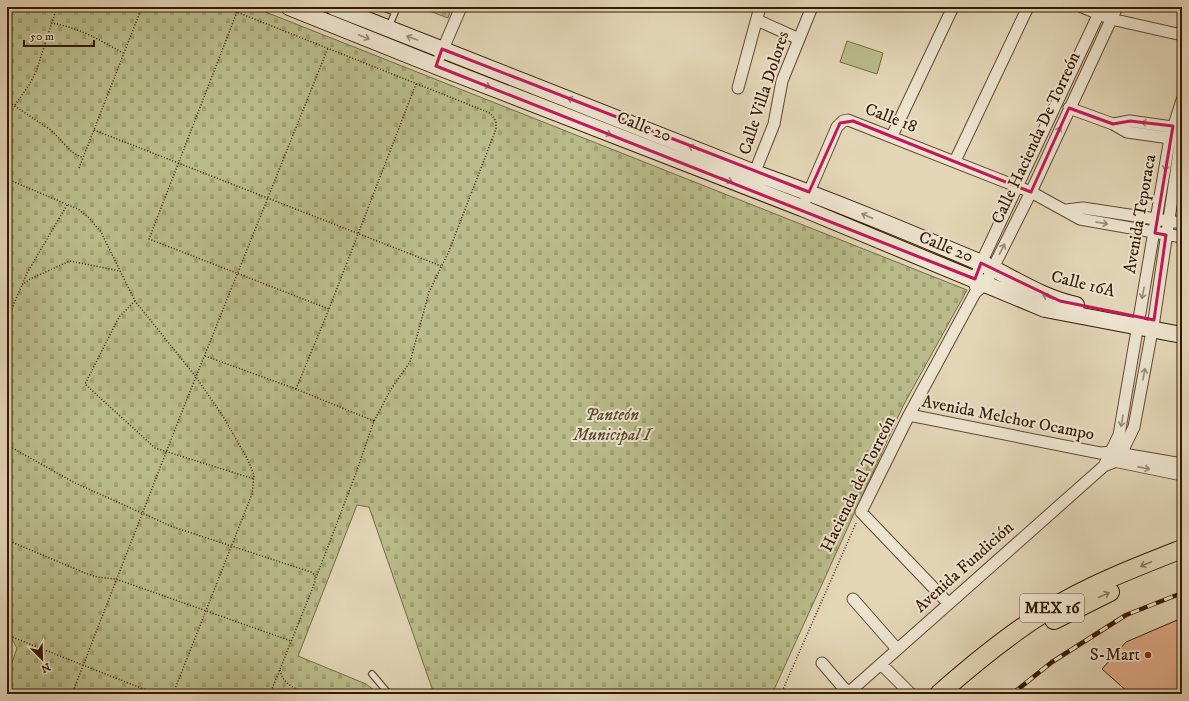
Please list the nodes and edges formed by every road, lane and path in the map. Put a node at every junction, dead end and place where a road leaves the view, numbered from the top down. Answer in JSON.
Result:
{"nodes":[{"id":1,"x":57,"y":7,"type":"edge"},
{"id":2,"x":142,"y":7,"type":"edge"},
{"id":3,"x":224,"y":7,"type":"edge"},
{"id":4,"x":289,"y":7,"type":"edge"},
{"id":5,"x":381,"y":7,"type":"edge"},
{"id":6,"x":461,"y":7,"type":"edge"},
{"id":7,"x":760,"y":7,"type":"edge"},
{"id":8,"x":812,"y":7,"type":"edge"},
{"id":9,"x":953,"y":7,"type":"edge"},
{"id":10,"x":1028,"y":7,"type":"edge"},
{"id":11,"x":1082,"y":7,"type":"edge"},
{"id":12,"x":1117,"y":7,"type":"edge"},
{"id":13,"x":338,"y":9,"type":"edge"},
{"id":14,"x":1100,"y":11,"type":"edge"},
{"id":15,"x":237,"y":12,"type":"junction"},
{"id":16,"x":1111,"y":19,"type":"junction"},
{"id":17,"x":757,"y":20,"type":"junction"},
{"id":18,"x":51,"y":23,"type":"junction"},
{"id":19,"x":336,"y":26,"type":"junction"},
{"id":20,"x":388,"y":30,"type":"junction"},
{"id":21,"x":1182,"y":35,"type":"edge"},
{"id":22,"x":799,"y":39,"type":"junction"},
{"id":23,"x":328,"y":48,"type":"junction"},
{"id":24,"x":442,"y":50,"type":"junction"},
{"id":25,"x":123,"y":53,"type":"junction"},
{"id":26,"x":436,"y":66,"type":"junction"},
{"id":27,"x":416,"y":84,"type":"junction"},
{"id":28,"x":738,"y":88,"type":"dead end"},
{"id":29,"x":1182,"y":100,"type":"edge"},
{"id":30,"x":7,"y":101,"type":"edge"},
{"id":31,"x":15,"y":105,"type":"junction"},
{"id":32,"x":1069,"y":108,"type":"junction"},
{"id":33,"x":594,"y":109,"type":"junction"},
{"id":34,"x":586,"y":125,"type":"junction"},
{"id":35,"x":94,"y":130,"type":"junction"},
{"id":36,"x":1179,"y":133,"type":"edge"},
{"id":37,"x":892,"y":136,"type":"junction"},
{"id":38,"x":83,"y":158,"type":"junction"},
{"id":39,"x":956,"y":161,"type":"junction"},
{"id":40,"x":178,"y":163,"type":"junction"},
{"id":41,"x":79,"y":168,"type":"dead end"},
{"id":42,"x":755,"y":173,"type":"junction"},
{"id":43,"x":7,"y":179,"type":"edge"},
{"id":44,"x":1016,"y":187,"type":"junction"},
{"id":45,"x":748,"y":188,"type":"junction"},
{"id":46,"x":808,"y":192,"type":"junction"},
{"id":47,"x":1031,"y":192,"type":"junction"},
{"id":48,"x":268,"y":198,"type":"junction"},
{"id":49,"x":67,"y":204,"type":"junction"},
{"id":50,"x":802,"y":208,"type":"junction"},
{"id":51,"x":1066,"y":210,"type":"junction"},
{"id":52,"x":1156,"y":220,"type":"junction"},
{"id":53,"x":1168,"y":221,"type":"junction"},
{"id":54,"x":1182,"y":223,"type":"edge"},
{"id":55,"x":889,"y":225,"type":"junction"},
{"id":56,"x":357,"y":233,"type":"junction"},
{"id":57,"x":1154,"y":233,"type":"junction"},
{"id":58,"x":1166,"y":235,"type":"junction"},
{"id":59,"x":1182,"y":237,"type":"edge"},
{"id":60,"x":882,"y":241,"type":"junction"},
{"id":61,"x":441,"y":266,"type":"junction"},
{"id":62,"x":986,"y":266,"type":"junction"},
{"id":63,"x":120,"y":271,"type":"junction"},
{"id":64,"x":237,"y":275,"type":"junction"},
{"id":65,"x":978,"y":285,"type":"junction"},
{"id":66,"x":22,"y":286,"type":"junction"},
{"id":67,"x":135,"y":301,"type":"junction"},
{"id":68,"x":328,"y":309,"type":"junction"},
{"id":69,"x":7,"y":320,"type":"edge"},
{"id":70,"x":1145,"y":323,"type":"junction"},
{"id":71,"x":1182,"y":324,"type":"edge"},
{"id":72,"x":1182,"y":335,"type":"edge"},
{"id":73,"x":205,"y":356,"type":"junction"},
{"id":74,"x":196,"y":377,"type":"junction"},
{"id":75,"x":296,"y":389,"type":"junction"},
{"id":76,"x":909,"y":415,"type":"junction"},
{"id":77,"x":374,"y":421,"type":"junction"},
{"id":78,"x":7,"y":445,"type":"edge"},
{"id":79,"x":166,"y":451,"type":"junction"},
{"id":80,"x":1110,"y":458,"type":"junction"},
{"id":81,"x":1182,"y":464,"type":"edge"},
{"id":82,"x":1182,"y":475,"type":"edge"},
{"id":83,"x":254,"y":479,"type":"junction"},
{"id":84,"x":861,"y":512,"type":"junction"},
{"id":85,"x":142,"y":513,"type":"junction"},
{"id":86,"x":7,"y":540,"type":"edge"},
{"id":87,"x":231,"y":546,"type":"junction"},
{"id":88,"x":1182,"y":549,"type":"edge"},
{"id":89,"x":1182,"y":562,"type":"edge"},
{"id":90,"x":316,"y":578,"type":"junction"},
{"id":91,"x":116,"y":579,"type":"junction"},
{"id":92,"x":853,"y":599,"type":"dead end"},
{"id":93,"x":948,"y":603,"type":"junction"},
{"id":94,"x":205,"y":611,"type":"junction"},
{"id":95,"x":7,"y":635,"type":"edge"},
{"id":96,"x":291,"y":641,"type":"junction"},
{"id":97,"x":897,"y":649,"type":"junction"},
{"id":98,"x":822,"y":663,"type":"dead end"},
{"id":99,"x":881,"y":664,"type":"junction"},
{"id":100,"x":83,"y":666,"type":"junction"},
{"id":101,"x":280,"y":670,"type":"junction"},
{"id":102,"x":372,"y":674,"type":"dead end"},
{"id":103,"x":72,"y":694,"type":"edge"},
{"id":104,"x":156,"y":694,"type":"edge"},
{"id":105,"x":173,"y":694,"type":"edge"},
{"id":106,"x":270,"y":694,"type":"edge"},
{"id":107,"x":308,"y":694,"type":"edge"},
{"id":108,"x":389,"y":694,"type":"edge"},
{"id":109,"x":781,"y":694,"type":"edge"},
{"id":110,"x":848,"y":694,"type":"edge"},
{"id":111,"x":911,"y":694,"type":"edge"},
{"id":112,"x":939,"y":694,"type":"edge"},
{"id":113,"x":956,"y":694,"type":"edge"}],
"edges":[{"from":1,"to":18,"type":"path"},
{"from":2,"to":25,"type":"path"},
{"from":3,"to":15,"type":"path"},
{"from":4,"to":19,"type":"main road","name":"Calle 20"},
{"from":5,"to":20,"type":"lane"},
{"from":6,"to":24,"type":"street"},
{"from":7,"to":17,"type":"street"},
{"from":8,"to":22,"type":"street","name":"Calle Villa Dolores"},
{"from":9,"to":37,"type":"street"},
{"from":10,"to":39,"type":"street"},
{"from":11,"to":14,"type":"street"},
{"from":12,"to":16,"type":"street","name":"Calle Hacienda De Torreón"},
{"from":13,"to":19,"type":"main road"},
{"from":13,"to":20,"type":"main road","name":"Calle 20"},
{"from":14,"to":16,"type":"street"},
{"from":14,"to":44,"type":"street","name":"Calle Hacienda De Torreón"},
{"from":15,"to":23,"type":"path"},
{"from":15,"to":40,"type":"path"},
{"from":16,"to":21,"type":"street"},
{"from":16,"to":32,"type":"street","name":"Calle Hacienda De Torreón"},
{"from":17,"to":22,"type":"street"},
{"from":17,"to":28,"type":"street"},
{"from":18,"to":25,"type":"path"},
{"from":18,"to":31,"type":"path"},
{"from":19,"to":26,"type":"main road","name":"Calle 20","one_way":true},
{"from":24,"to":20,"type":"main road","name":"Calle 20","one_way":true},
{"from":22,"to":42,"type":"street","name":"Calle Villa Dolores"},
{"from":23,"to":27,"type":"path"},
{"from":23,"to":48,"type":"path"},
{"from":24,"to":26,"type":"street"},
{"from":33,"to":24,"type":"main road","name":"Calle 20","one_way":true},
{"from":25,"to":35,"type":"path"},
{"from":26,"to":34,"type":"main road","name":"Calle 20","one_way":true},
{"from":27,"to":56,"type":"path"},
{"from":27,"to":61,"type":"path"},
{"from":29,"to":36,"type":"street","name":"Avenida Teporaca"},
{"from":30,"to":31,"type":"path"},
{"from":31,"to":38,"type":"path"},
{"from":32,"to":36,"type":"street"},
{"from":47,"to":32,"type":"street","name":"Calle Hacienda De Torreón","one_way":true},
{"from":33,"to":34,"type":"main road"},
{"from":42,"to":33,"type":"main road","name":"Calle 20","one_way":true},
{"from":34,"to":45,"type":"main road","name":"Calle 20","one_way":true},
{"from":35,"to":38,"type":"path"},
{"from":35,"to":40,"type":"path"},
{"from":36,"to":52,"type":"street","name":"Avenida Teporaca","one_way":true},
{"from":36,"to":53,"type":"street","name":"Avenida Teporaca"},
{"from":37,"to":39,"type":"street","name":"Calle 18"},
{"from":37,"to":46,"type":"street","name":"Calle 18"},
{"from":38,"to":41,"type":"path"},
{"from":39,"to":44,"type":"street","name":"Calle 18"},
{"from":40,"to":48,"type":"path"},
{"from":40,"to":64,"type":"path"},
{"from":42,"to":45,"type":"street","name":"Calle Villa Dolores"},
{"from":42,"to":46,"type":"main road","name":"Calle 20"},
{"from":43,"to":49,"type":"path"},
{"from":44,"to":47,"type":"street","name":"Calle 18"},
{"from":44,"to":62,"type":"street","name":"Calle Hacienda De Torreón"},
{"from":45,"to":50,"type":"main road","name":"Calle 20"},
{"from":46,"to":50,"type":"street","name":"Calle 18"},
{"from":55,"to":46,"type":"main road","name":"Calle 20","one_way":true},
{"from":47,"to":51,"type":"street","name":"Calle 18"},
{"from":62,"to":47,"type":"street","name":"Calle Hacienda De Torreón","one_way":true},
{"from":48,"to":56,"type":"path"},
{"from":48,"to":64,"type":"path"},
{"from":49,"to":63,"type":"path"},
{"from":49,"to":66,"type":"path"},
{"from":50,"to":60,"type":"main road","name":"Calle 20"},
{"from":51,"to":52,"type":"street"},
{"from":51,"to":57,"type":"street","name":"Calle 18","one_way":true},
{"from":52,"to":53,"type":"street"},
{"from":52,"to":57,"type":"street","name":"Avenida Teporaca"},
{"from":53,"to":54,"type":"street"},
{"from":53,"to":58,"type":"street","name":"Avenida Teporaca"},
{"from":55,"to":60,"type":"main road"},
{"from":55,"to":62,"type":"main road","name":"Calle 20"},
{"from":56,"to":61,"type":"path"},
{"from":56,"to":68,"type":"path"},
{"from":57,"to":58,"type":"street","name":"Calle 18"},
{"from":57,"to":70,"type":"street","name":"Avenida Teporaca","one_way":true},
{"from":58,"to":59,"type":"street","name":"Calle 18"},
{"from":58,"to":70,"type":"street","name":"Avenida Teporaca"},
{"from":60,"to":65,"type":"main road","name":"Calle 20"},
{"from":61,"to":77,"type":"path"},
{"from":62,"to":65,"type":"street","name":"Calle Hacienda De Torreón"},
{"from":70,"to":62,"type":"main road","name":"Calle 16A","one_way":true},
{"from":63,"to":66,"type":"path"},
{"from":63,"to":67,"type":"path"},
{"from":64,"to":68,"type":"path"},
{"from":64,"to":73,"type":"path"},
{"from":65,"to":70,"type":"main road","name":"Calle 16A"},
{"from":65,"to":76,"type":"street","name":"Hacienda del Torreón"},
{"from":66,"to":69,"type":"path"},
{"from":67,"to":74,"type":"path"},
{"from":67,"to":79,"type":"path"},
{"from":68,"to":75,"type":"path"},
{"from":70,"to":71,"type":"main road","name":"Calle 16A"},
{"from":70,"to":72,"type":"main road","name":"Calle 16A"},
{"from":70,"to":80,"type":"street","name":"Avenida Teporaca","one_way":true},
{"from":80,"to":70,"type":"street","name":"Avenida Teporaca","one_way":true},
{"from":73,"to":74,"type":"path"},
{"from":73,"to":75,"type":"path"},
{"from":74,"to":79,"type":"path"},
{"from":74,"to":83,"type":"path"},
{"from":75,"to":77,"type":"path"},
{"from":76,"to":80,"type":"street","name":"Avenida Melchor Ocampo"},
{"from":76,"to":84,"type":"street","name":"Hacienda del Torreón"},
{"from":77,"to":90,"type":"path"},
{"from":78,"to":85,"type":"path"},
{"from":79,"to":83,"type":"path"},
{"from":79,"to":85,"type":"path"},
{"from":80,"to":81,"type":"street","name":"Avenida Melchor Ocampo"},
{"from":80,"to":82,"type":"street","name":"Avenida Melchor Ocampo","one_way":true},
{"from":80,"to":93,"type":"street","name":"Avenida Fundición"},
{"from":83,"to":87,"type":"path"},
{"from":84,"to":93,"type":"street"},
{"from":84,"to":109,"type":"path","name":"Hacienda del Torreón"},
{"from":85,"to":87,"type":"path"},
{"from":85,"to":91,"type":"path"},
{"from":86,"to":91,"type":"path"},
{"from":87,"to":90,"type":"path"},
{"from":87,"to":94,"type":"path"},
{"from":88,"to":112,"type":"main road","number":"MEX 16","one_way":true},
{"from":113,"to":89,"type":"main road","number":"MEX 16","one_way":true},
{"from":90,"to":96,"type":"path"},
{"from":91,"to":94,"type":"path"},
{"from":91,"to":100,"type":"path"},
{"from":92,"to":97,"type":"street"},
{"from":93,"to":97,"type":"street","name":"Avenida Fundición"},
{"from":94,"to":96,"type":"path"},
{"from":94,"to":105,"type":"path"},
{"from":95,"to":100,"type":"path"},
{"from":96,"to":101,"type":"path"},
{"from":97,"to":99,"type":"street","name":"Avenida Fundición"},
{"from":98,"to":110,"type":"street"},
{"from":99,"to":110,"type":"street","name":"Avenida Fundición"},
{"from":99,"to":111,"type":"street"},
{"from":100,"to":103,"type":"path"},
{"from":100,"to":104,"type":"path"},
{"from":101,"to":106,"type":"path"},
{"from":101,"to":107,"type":"path"},
{"from":102,"to":108,"type":"lane"}]}
